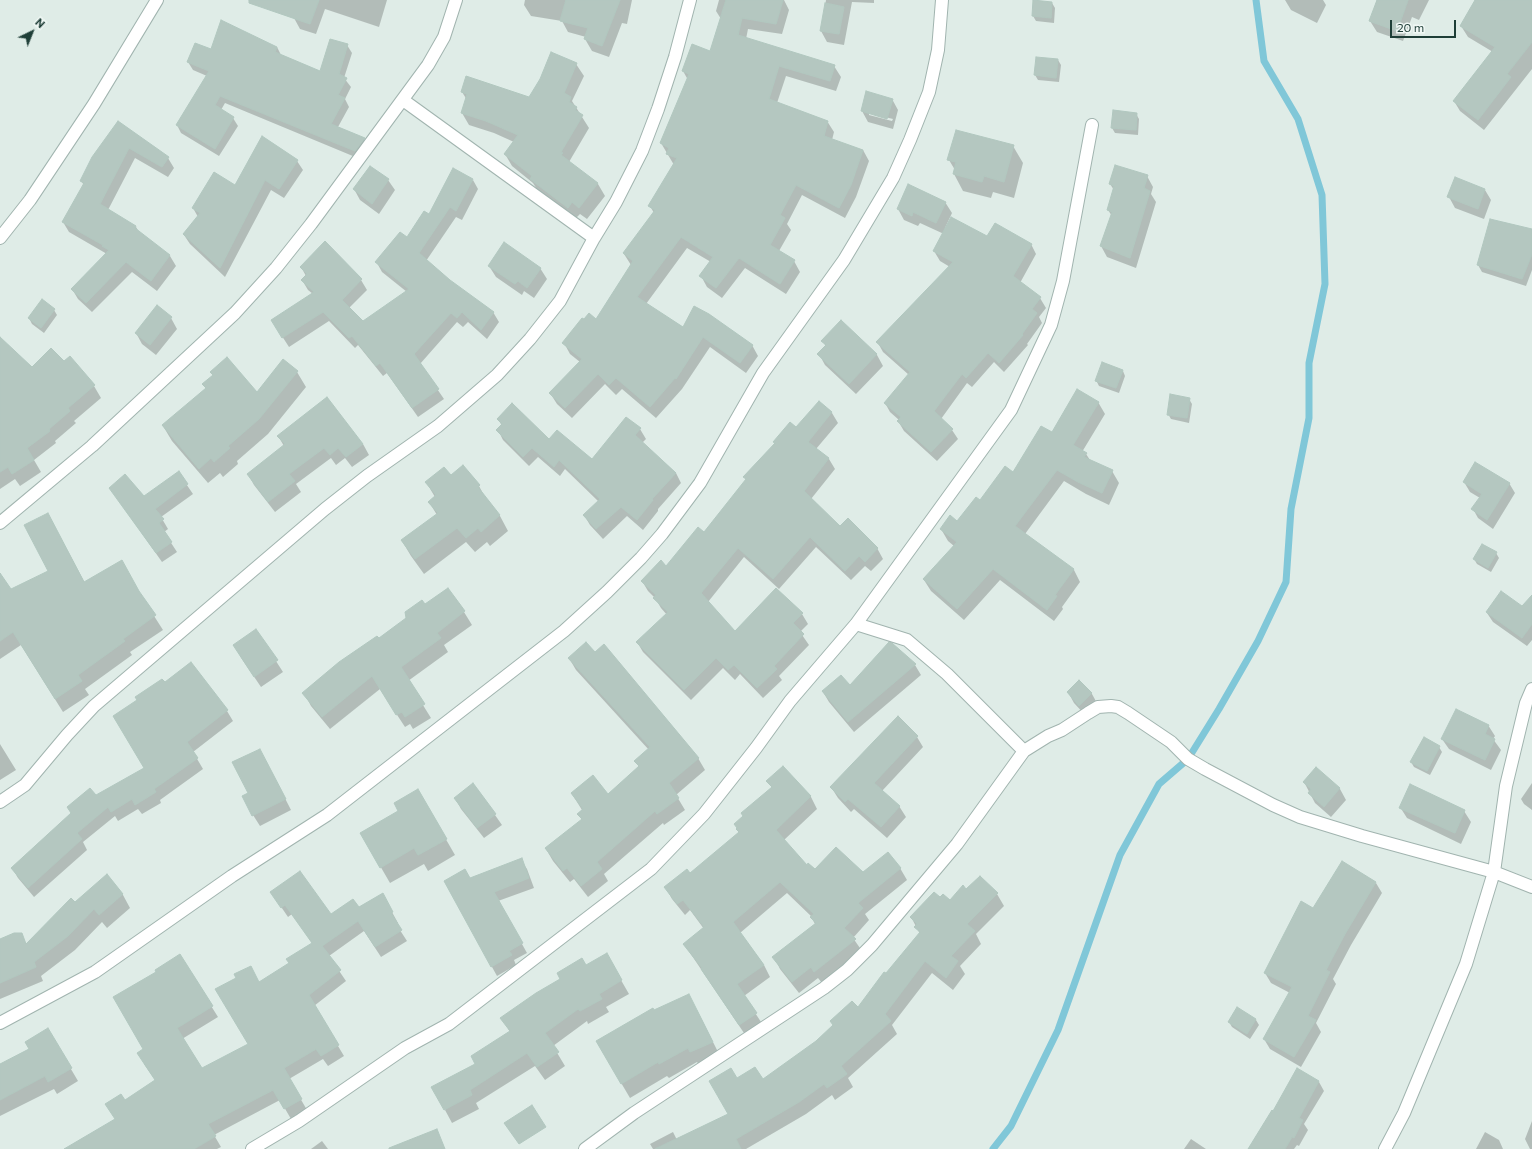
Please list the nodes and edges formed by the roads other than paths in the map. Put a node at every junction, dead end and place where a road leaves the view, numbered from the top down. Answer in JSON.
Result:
{"nodes":[{"id":1,"x":157,"y":0,"type":"edge"},
{"id":2,"x":456,"y":0,"type":"edge"},
{"id":3,"x":690,"y":0,"type":"edge"},
{"id":4,"x":942,"y":0,"type":"edge"},
{"id":5,"x":403,"y":100,"type":"junction"},
{"id":6,"x":1092,"y":125,"type":"dead end"},
{"id":7,"x":0,"y":238,"type":"edge"},
{"id":8,"x":594,"y":238,"type":"junction"},
{"id":9,"x":0,"y":523,"type":"edge"},
{"id":10,"x":856,"y":624,"type":"junction"},
{"id":11,"x":1532,"y":689,"type":"edge"},
{"id":12,"x":1024,"y":751,"type":"junction"},
{"id":13,"x":0,"y":802,"type":"edge"},
{"id":14,"x":1494,"y":872,"type":"junction"},
{"id":15,"x":1532,"y":887,"type":"edge"},
{"id":16,"x":0,"y":1023,"type":"edge"},
{"id":17,"x":252,"y":1149,"type":"edge"},
{"id":18,"x":585,"y":1149,"type":"edge"},
{"id":19,"x":1385,"y":1149,"type":"edge"}],
"edges":[{"from":1,"to":7,"type":"street"},
{"from":2,"to":5,"type":"street"},
{"from":3,"to":8,"type":"street"},
{"from":4,"to":16,"type":"street"},
{"from":5,"to":8,"type":"street"},
{"from":5,"to":9,"type":"street"},
{"from":6,"to":10,"type":"street"},
{"from":8,"to":13,"type":"street"},
{"from":10,"to":12,"type":"street"},
{"from":10,"to":17,"type":"street"},
{"from":11,"to":14,"type":"street"},
{"from":12,"to":14,"type":"street"},
{"from":12,"to":18,"type":"street"},
{"from":14,"to":15,"type":"street"},
{"from":14,"to":19,"type":"street"}]}
